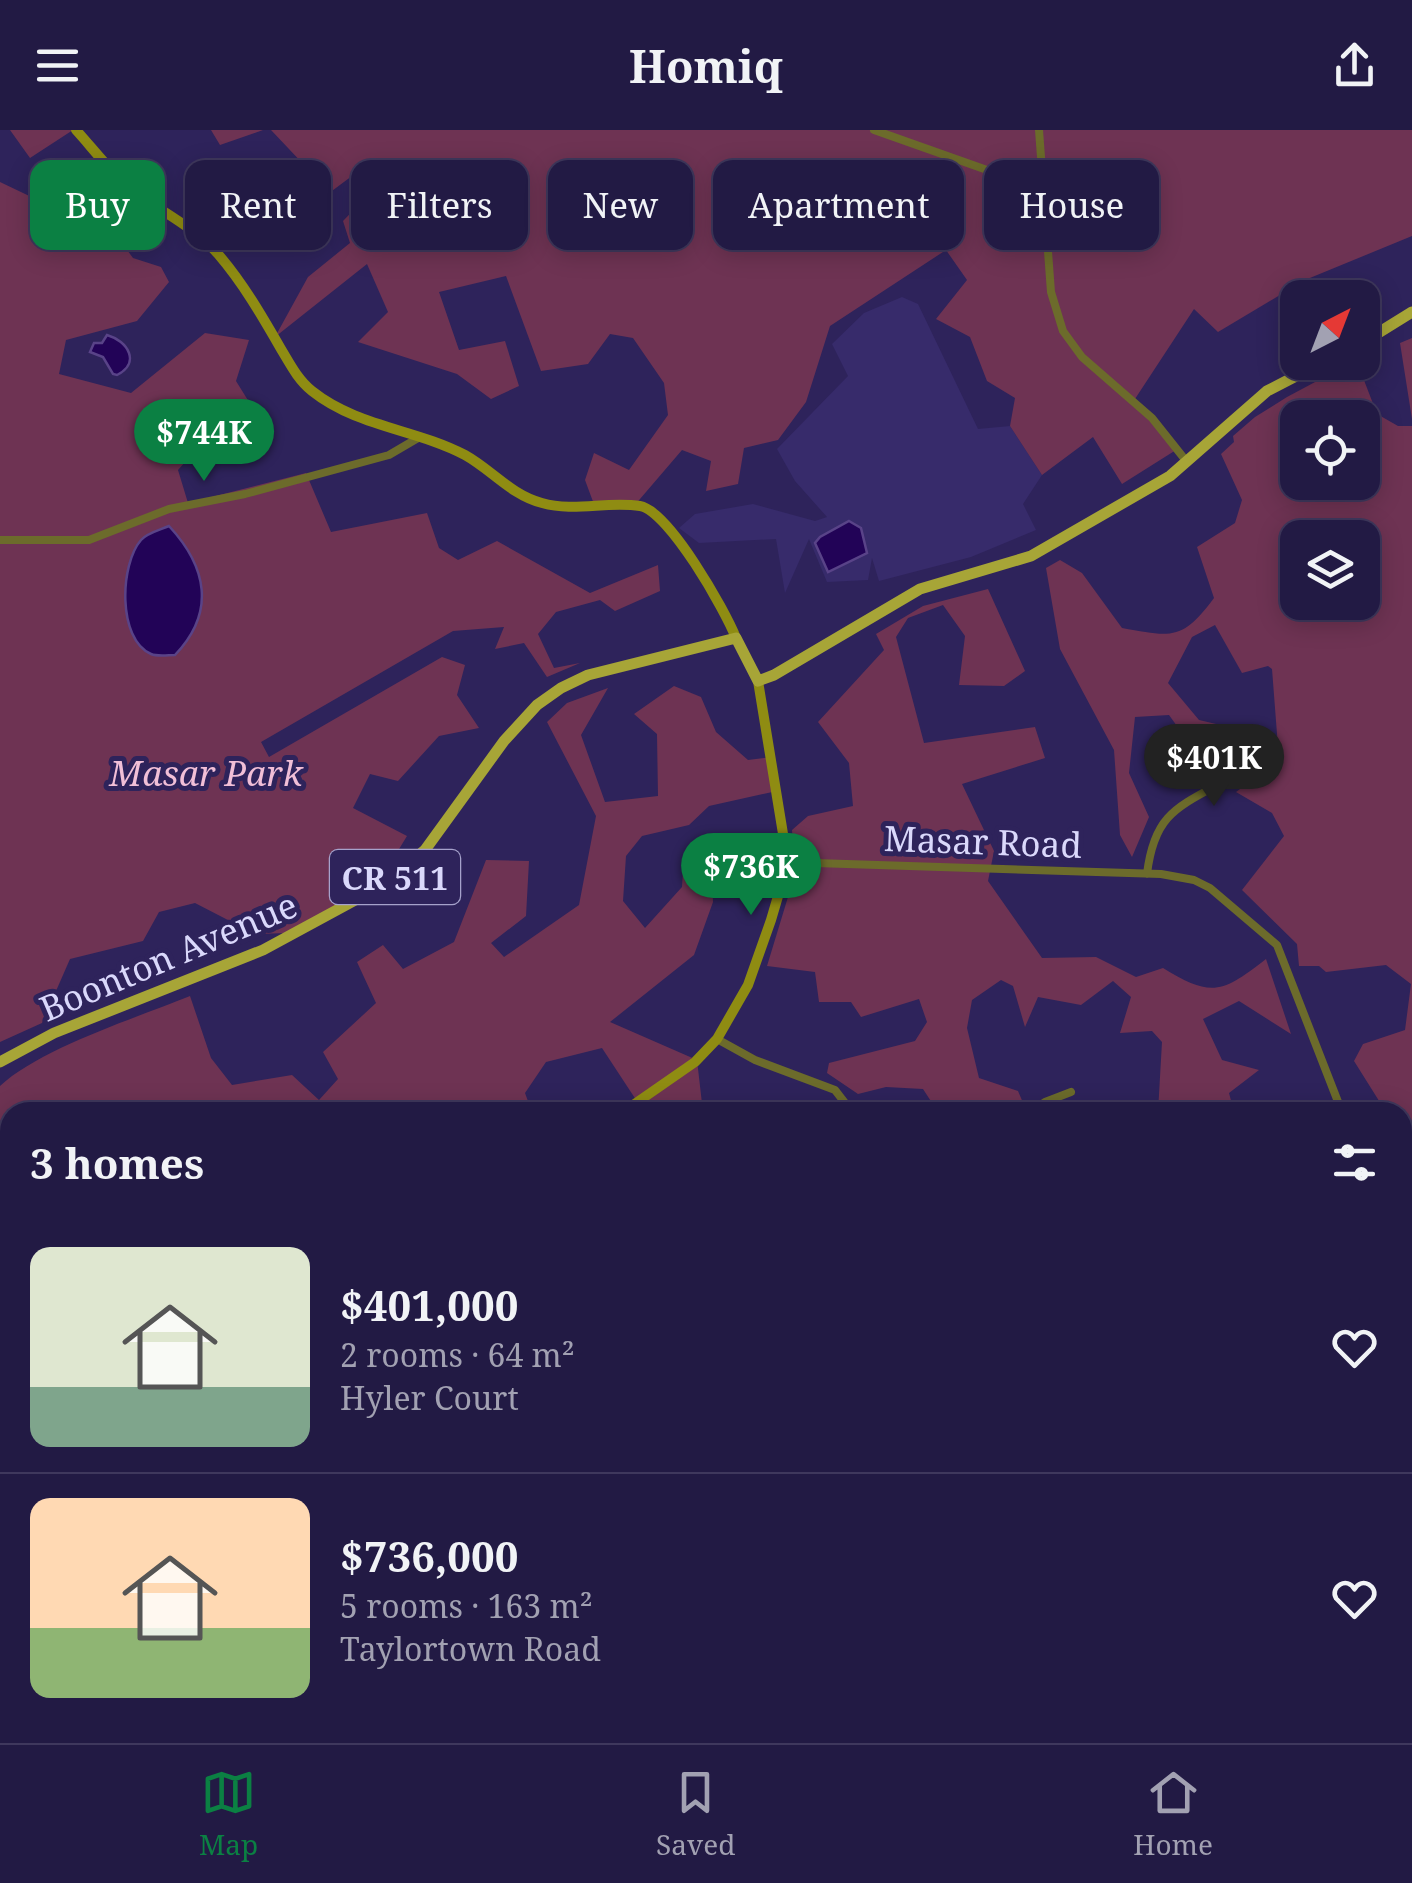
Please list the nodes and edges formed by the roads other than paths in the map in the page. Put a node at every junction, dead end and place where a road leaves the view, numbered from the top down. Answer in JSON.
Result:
{"nodes":[{"id":1,"x":76,"y":130,"type":"edge"},
{"id":2,"x":874,"y":130,"type":"edge"},
{"id":3,"x":1039,"y":130,"type":"edge"},
{"id":4,"x":1041,"y":160,"type":"edge"},
{"id":5,"x":984,"y":169,"type":"edge"},
{"id":6,"x":1047,"y":250,"type":"edge"},
{"id":7,"x":1412,"y":312,"type":"edge"},
{"id":8,"x":1380,"y":332,"type":"edge"},
{"id":9,"x":1288,"y":380,"type":"edge"},
{"id":10,"x":418,"y":438,"type":"junction"},
{"id":11,"x":1187,"y":462,"type":"junction"},
{"id":12,"x":0,"y":540,"type":"edge"},
{"id":13,"x":736,"y":638,"type":"junction"},
{"id":14,"x":758,"y":681,"type":"junction"},
{"id":15,"x":1264,"y":747,"type":"dead end"},
{"id":16,"x":784,"y":862,"type":"junction"},
{"id":17,"x":1147,"y":874,"type":"junction"},
{"id":18,"x":717,"y":1039,"type":"junction"},
{"id":19,"x":0,"y":1062,"type":"edge"},
{"id":20,"x":1071,"y":1092,"type":"dead end"},
{"id":21,"x":637,"y":1102,"type":"edge"},
{"id":22,"x":843,"y":1102,"type":"edge"},
{"id":23,"x":1045,"y":1102,"type":"edge"},
{"id":24,"x":1338,"y":1102,"type":"edge"}],
"edges":[{"from":1,"to":10,"type":"street"},
{"from":2,"to":5,"type":"street"},
{"from":3,"to":4,"type":"street"},
{"from":6,"to":11,"type":"street"},
{"from":7,"to":8,"type":"main road"},
{"from":9,"to":11,"type":"main road"},
{"from":10,"to":12,"type":"street"},
{"from":10,"to":13,"type":"street"},
{"from":11,"to":14,"type":"main road"},
{"from":13,"to":14,"type":"main road"},
{"from":13,"to":19,"type":"main road","name":"Boonton Avenue","number":"CR 511"},
{"from":14,"to":16,"type":"street"},
{"from":15,"to":17,"type":"street"},
{"from":16,"to":17,"type":"street","name":"Masar Road"},
{"from":16,"to":18,"type":"street"},
{"from":17,"to":24,"type":"street","name":"Masar Road"},
{"from":18,"to":21,"type":"street"},
{"from":18,"to":22,"type":"street"},
{"from":20,"to":23,"type":"street"}]}
